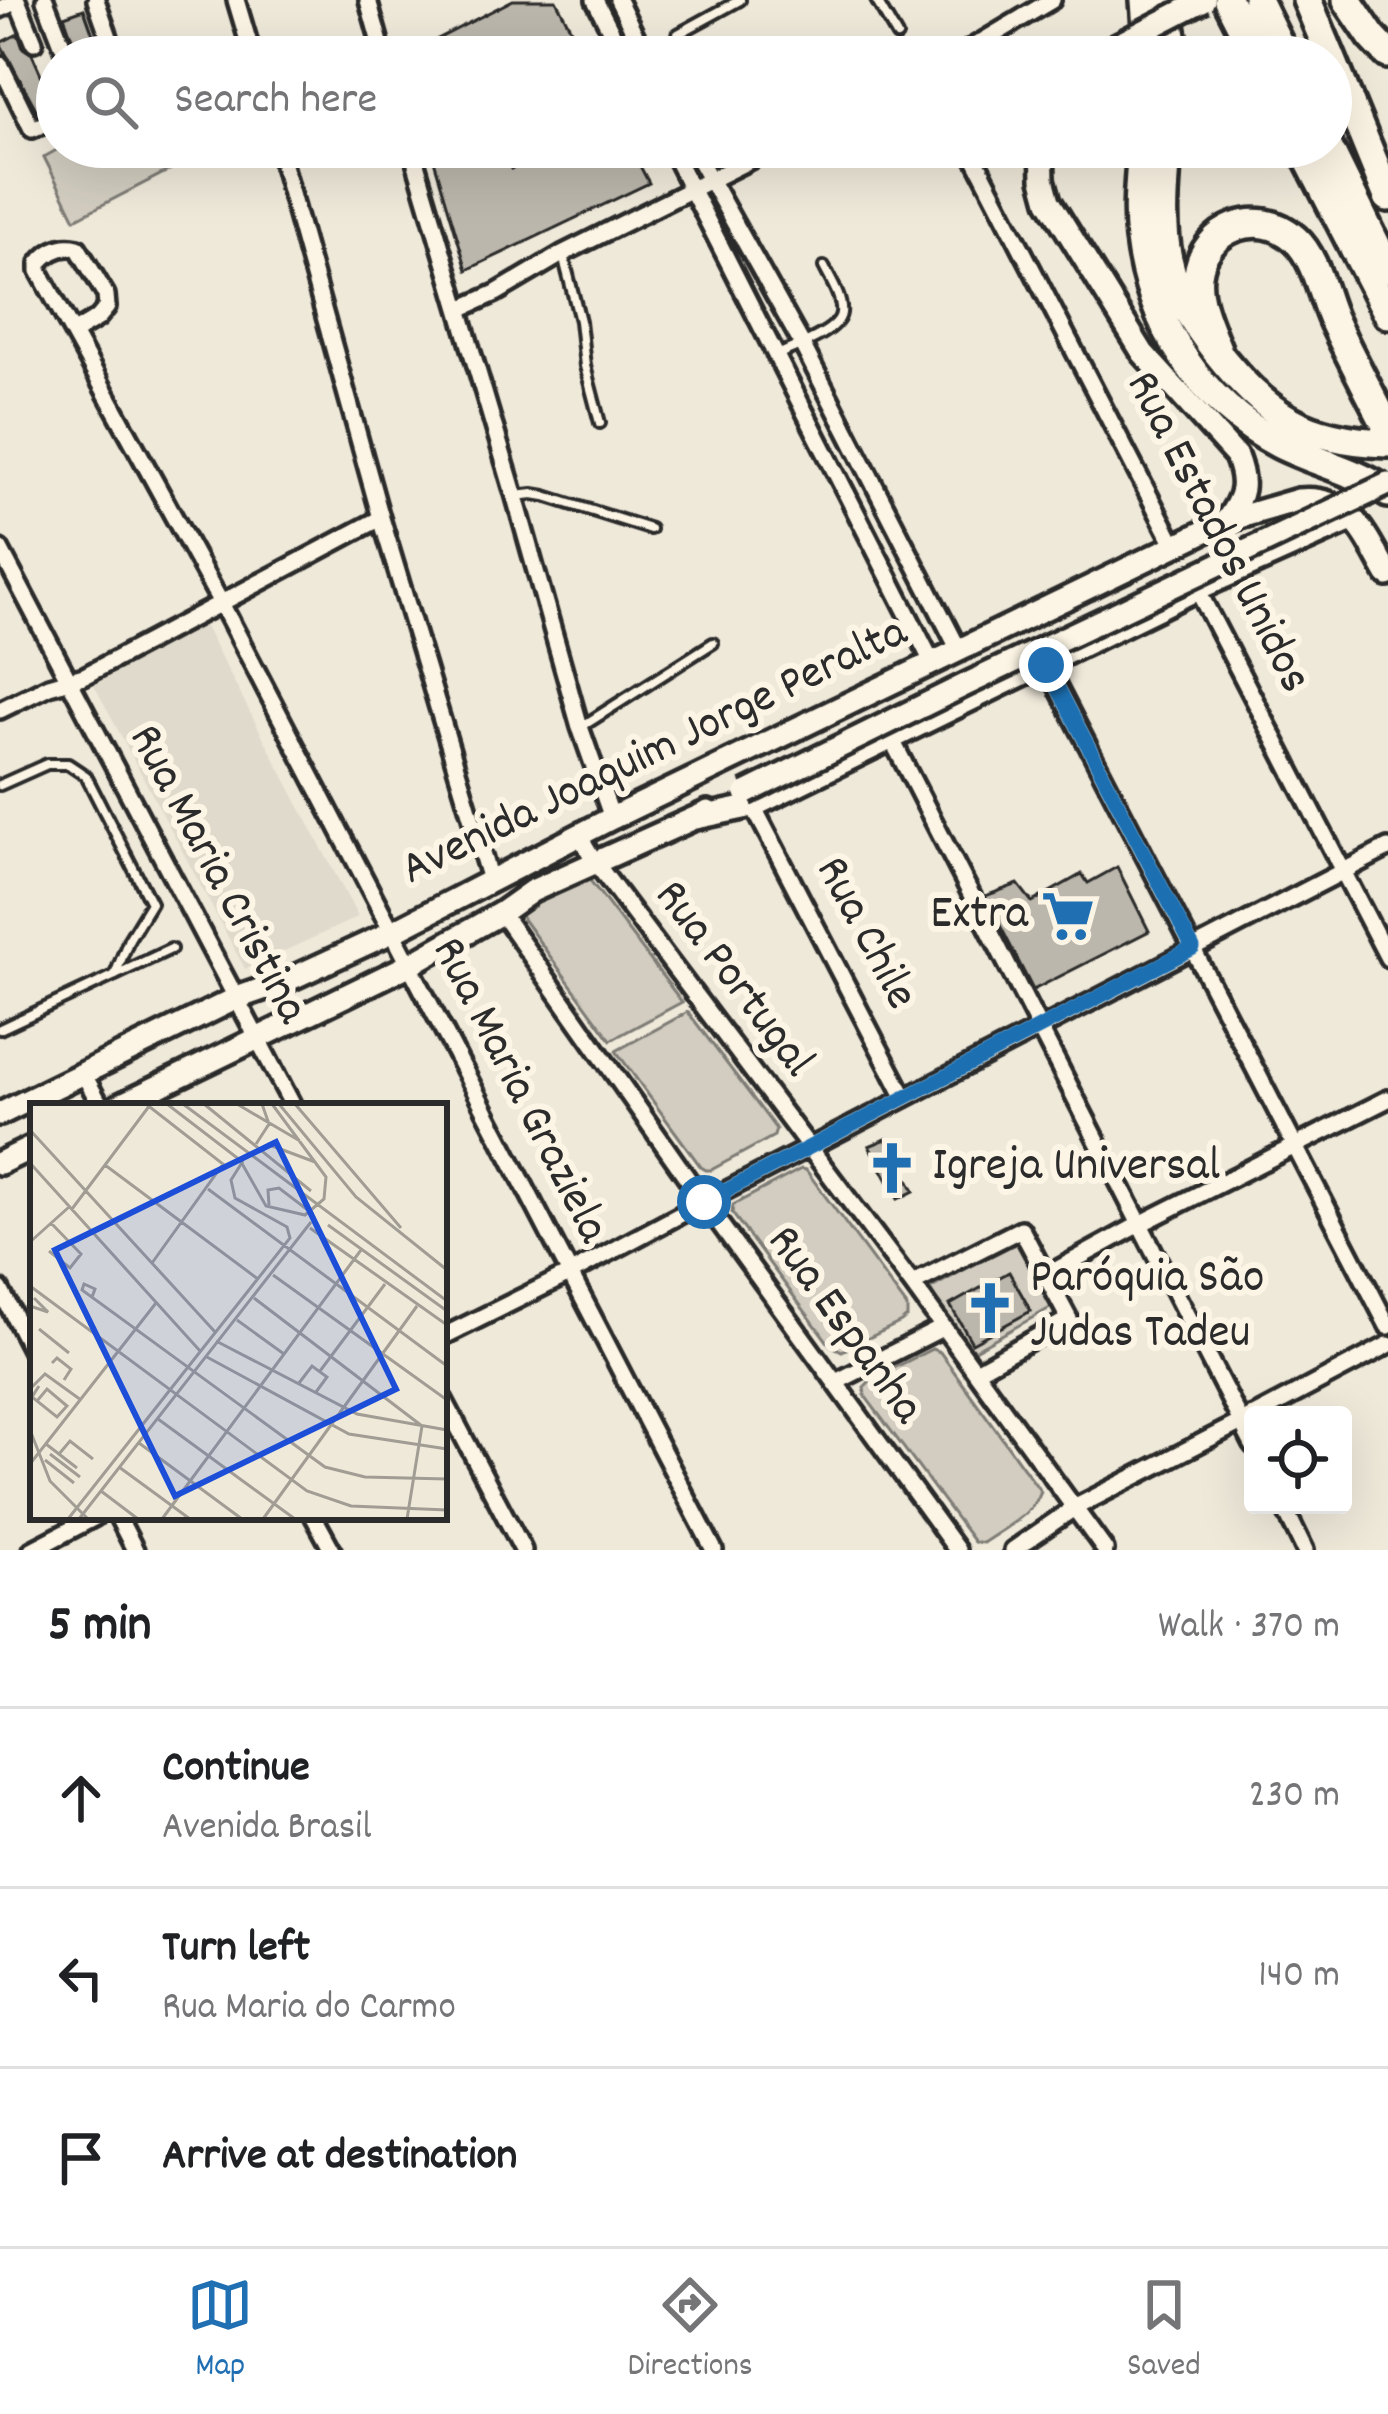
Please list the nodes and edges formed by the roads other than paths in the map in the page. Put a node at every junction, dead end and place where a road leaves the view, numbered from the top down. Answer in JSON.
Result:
{"nodes":[{"id":1,"x":45,"y":0,"type":"edge"},
{"id":2,"x":96,"y":0,"type":"edge"},
{"id":3,"x":236,"y":0,"type":"edge"},
{"id":4,"x":368,"y":0,"type":"edge"},
{"id":5,"x":595,"y":0,"type":"edge"},
{"id":6,"x":618,"y":0,"type":"edge"},
{"id":7,"x":740,"y":0,"type":"edge"},
{"id":8,"x":876,"y":0,"type":"edge"},
{"id":9,"x":1052,"y":0,"type":"edge"},
{"id":10,"x":1145,"y":0,"type":"edge"},
{"id":11,"x":1165,"y":0,"type":"edge"},
{"id":12,"x":1204,"y":0,"type":"edge"},
{"id":13,"x":1228,"y":0,"type":"edge"},
{"id":14,"x":1257,"y":0,"type":"edge"},
{"id":15,"x":1307,"y":0,"type":"edge"},
{"id":16,"x":1347,"y":0,"type":"edge"},
{"id":17,"x":17,"y":1,"type":"edge"},
{"id":18,"x":0,"y":8,"type":"edge"},
{"id":19,"x":678,"y":34,"type":"dead end"},
{"id":20,"x":59,"y":36,"type":"edge"},
{"id":21,"x":109,"y":36,"type":"edge"},
{"id":22,"x":247,"y":36,"type":"edge"},
{"id":23,"x":378,"y":36,"type":"edge"},
{"id":24,"x":613,"y":36,"type":"edge"},
{"id":25,"x":636,"y":36,"type":"edge"},
{"id":26,"x":897,"y":36,"type":"dead end"},
{"id":27,"x":991,"y":36,"type":"edge"},
{"id":28,"x":1135,"y":36,"type":"edge"},
{"id":29,"x":1148,"y":36,"type":"edge"},
{"id":30,"x":1171,"y":36,"type":"edge"},
{"id":31,"x":1246,"y":36,"type":"edge"},
{"id":32,"x":1275,"y":36,"type":"edge"},
{"id":33,"x":1322,"y":36,"type":"edge"},
{"id":34,"x":34,"y":42,"type":"dead end"},
{"id":35,"x":1388,"y":54,"type":"edge"},
{"id":36,"x":0,"y":64,"type":"edge"},
{"id":37,"x":1352,"y":108,"type":"edge"},
{"id":38,"x":36,"y":127,"type":"edge"},
{"id":39,"x":284,"y":168,"type":"edge"},
{"id":40,"x":417,"y":168,"type":"edge"},
{"id":41,"x":681,"y":168,"type":"edge"},
{"id":42,"x":703,"y":168,"type":"edge"},
{"id":43,"x":733,"y":168,"type":"edge"},
{"id":44,"x":980,"y":168,"type":"edge"},
{"id":45,"x":1043,"y":168,"type":"edge"},
{"id":46,"x":1141,"y":168,"type":"edge"},
{"id":47,"x":1166,"y":168,"type":"edge"},
{"id":48,"x":1313,"y":168,"type":"edge"},
{"id":49,"x":1338,"y":168,"type":"edge"},
{"id":50,"x":709,"y":180,"type":"junction"},
{"id":51,"x":1385,"y":187,"type":"edge"},
{"id":52,"x":691,"y":188,"type":"junction"},
{"id":53,"x":562,"y":254,"type":"junction"},
{"id":54,"x":824,"y":267,"type":"dead end"},
{"id":55,"x":1388,"y":269,"type":"edge"},
{"id":56,"x":460,"y":309,"type":"junction"},
{"id":57,"x":1388,"y":314,"type":"edge"},
{"id":58,"x":73,"y":333,"type":"junction"},
{"id":59,"x":802,"y":344,"type":"junction"},
{"id":60,"x":1219,"y":354,"type":"junction"},
{"id":61,"x":776,"y":355,"type":"junction"},
{"id":62,"x":600,"y":424,"type":"dead end"},
{"id":63,"x":1388,"y":429,"type":"edge"},
{"id":64,"x":848,"y":433,"type":"junction"},
{"id":65,"x":1388,"y":443,"type":"edge"},
{"id":66,"x":821,"y":445,"type":"junction"},
{"id":67,"x":1388,"y":489,"type":"edge"},
{"id":68,"x":515,"y":497,"type":"junction"},
{"id":69,"x":381,"y":518,"type":"junction"},
{"id":70,"x":1354,"y":519,"type":"junction"},
{"id":71,"x":1226,"y":520,"type":"junction"},
{"id":72,"x":650,"y":529,"type":"dead end"},
{"id":73,"x":1175,"y":546,"type":"junction"},
{"id":74,"x":0,"y":549,"type":"edge"},
{"id":75,"x":1388,"y":575,"type":"edge"},
{"id":76,"x":1198,"y":589,"type":"junction"},
{"id":77,"x":220,"y":603,"type":"junction"},
{"id":78,"x":713,"y":643,"type":"dead end"},
{"id":79,"x":959,"y":650,"type":"junction"},
{"id":80,"x":932,"y":662,"type":"junction"},
{"id":81,"x":1046,"y":665,"type":"junction"},
{"id":82,"x":70,"y":680,"type":"junction"},
{"id":83,"x":0,"y":710,"type":"edge"},
{"id":84,"x":580,"y":728,"type":"junction"},
{"id":85,"x":891,"y":738,"type":"junction"},
{"id":86,"x":0,"y":785,"type":"edge"},
{"id":87,"x":749,"y":800,"type":"junction"},
{"id":88,"x":612,"y":818,"type":"junction"},
{"id":89,"x":579,"y":835,"type":"junction"},
{"id":90,"x":1388,"y":848,"type":"edge"},
{"id":91,"x":595,"y":862,"type":"junction"},
{"id":92,"x":1343,"y":872,"type":"junction"},
{"id":93,"x":490,"y":880,"type":"junction"},
{"id":94,"x":501,"y":913,"type":"junction"},
{"id":95,"x":392,"y":932,"type":"junction"},
{"id":96,"x":1193,"y":948,"type":"junction"},
{"id":97,"x":171,"y":949,"type":"dead end"},
{"id":98,"x":1388,"y":958,"type":"edge"},
{"id":99,"x":409,"y":965,"type":"junction"},
{"id":100,"x":115,"y":975,"type":"junction"},
{"id":101,"x":237,"y":998,"type":"junction"},
{"id":102,"x":0,"y":1029,"type":"edge"},
{"id":103,"x":1038,"y":1029,"type":"junction"},
{"id":104,"x":258,"y":1038,"type":"junction"},
{"id":105,"x":84,"y":1075,"type":"junction"},
{"id":106,"x":905,"y":1098,"type":"junction"},
{"id":107,"x":1388,"y":1099,"type":"edge"},
{"id":108,"x":99,"y":1103,"type":"edge"},
{"id":109,"x":124,"y":1103,"type":"edge"},
{"id":110,"x":290,"y":1103,"type":"edge"},
{"id":111,"x":0,"y":1114,"type":"edge"},
{"id":112,"x":1294,"y":1146,"type":"junction"},
{"id":113,"x":30,"y":1148,"type":"edge"},
{"id":114,"x":808,"y":1148,"type":"junction"},
{"id":115,"x":0,"y":1163,"type":"edge"},
{"id":116,"x":704,"y":1202,"type":"junction"},
{"id":117,"x":1142,"y":1223,"type":"junction"},
{"id":118,"x":569,"y":1274,"type":"junction"},
{"id":119,"x":1047,"y":1275,"type":"junction"},
{"id":120,"x":912,"y":1284,"type":"junction"},
{"id":121,"x":0,"y":1289,"type":"edge"},
{"id":122,"x":1388,"y":1326,"type":"edge"},
{"id":123,"x":942,"y":1328,"type":"junction"},
{"id":124,"x":447,"y":1335,"type":"edge"},
{"id":125,"x":1388,"y":1346,"type":"edge"},
{"id":126,"x":30,"y":1347,"type":"edge"},
{"id":127,"x":976,"y":1371,"type":"junction"},
{"id":128,"x":836,"y":1382,"type":"junction"},
{"id":129,"x":447,"y":1406,"type":"edge"},
{"id":130,"x":1273,"y":1406,"type":"edge"},
{"id":131,"x":1244,"y":1407,"type":"edge"},
{"id":132,"x":1244,"y":1421,"type":"edge"},
{"id":133,"x":1074,"y":1508,"type":"junction"},
{"id":134,"x":1287,"y":1514,"type":"edge"},
{"id":135,"x":89,"y":1520,"type":"edge"},
{"id":136,"x":120,"y":1520,"type":"edge"},
{"id":137,"x":316,"y":1520,"type":"edge"},
{"id":138,"x":32,"y":1550,"type":"edge"},
{"id":139,"x":135,"y":1550,"type":"edge"},
{"id":140,"x":332,"y":1550,"type":"edge"},
{"id":141,"x":523,"y":1550,"type":"edge"},
{"id":142,"x":714,"y":1550,"type":"edge"},
{"id":143,"x":957,"y":1550,"type":"edge"},
{"id":144,"x":1012,"y":1550,"type":"edge"},
{"id":145,"x":1105,"y":1550,"type":"edge"},
{"id":146,"x":1305,"y":1550,"type":"edge"}],
"edges":[{"from":1,"to":20,"type":"street"},
{"from":2,"to":21,"type":"street"},
{"from":3,"to":22,"type":"street"},
{"from":4,"to":23,"type":"street"},
{"from":5,"to":24,"type":"street"},
{"from":6,"to":25,"type":"street"},
{"from":7,"to":19,"type":"lane"},
{"from":8,"to":26,"type":"lane"},
{"from":9,"to":27,"type":"street"},
{"from":10,"to":29,"type":"highway"},
{"from":11,"to":30,"type":"highway"},
{"from":12,"to":28,"type":"street","bridge":true},
{"from":13,"to":31,"type":"highway"},
{"from":14,"to":32,"type":"highway"},
{"from":15,"to":33,"type":"highway"},
{"from":16,"to":35,"type":"highway"},
{"from":17,"to":18,"type":"street"},
{"from":17,"to":34,"type":"street"},
{"from":36,"to":38,"type":"street"},
{"from":37,"to":51,"type":"highway"},
{"from":39,"to":69,"type":"street"},
{"from":40,"to":56,"type":"street"},
{"from":41,"to":52,"type":"street"},
{"from":42,"to":50,"type":"street"},
{"from":43,"to":50,"type":"street"},
{"from":44,"to":73,"type":"street","name":"Rua Estados Unidos"},
{"from":45,"to":71,"type":"street"},
{"from":46,"to":67,"type":"highway"},
{"from":47,"to":60,"type":"highway"},
{"from":48,"to":57,"type":"highway"},
{"from":49,"to":55,"type":"highway"},
{"from":50,"to":52,"type":"street"},
{"from":50,"to":59,"type":"street"},
{"from":52,"to":53,"type":"street"},
{"from":52,"to":61,"type":"street"},
{"from":53,"to":56,"type":"street"},
{"from":53,"to":62,"type":"lane"},
{"from":54,"to":59,"type":"lane"},
{"from":56,"to":68,"type":"street"},
{"from":58,"to":58,"type":"street","name":"Rua Maria Graziela"},
{"from":58,"to":77,"type":"street","name":"Rua Maria Graziela"},
{"from":59,"to":61,"type":"lane"},
{"from":59,"to":64,"type":"street"},
{"from":60,"to":63,"type":"highway"},
{"from":60,"to":65,"type":"highway"},
{"from":61,"to":66,"type":"street"},
{"from":64,"to":66,"type":"street"},
{"from":64,"to":79,"type":"street"},
{"from":66,"to":80,"type":"street"},
{"from":67,"to":87,"type":"street","name":"Avenida Joaquim Jorge Peralta","bridge":true},
{"from":68,"to":72,"type":"lane"},
{"from":68,"to":84,"type":"street"},
{"from":69,"to":77,"type":"street"},
{"from":69,"to":93,"type":"street"},
{"from":70,"to":71,"type":"street","name":"Avenida Joaquim Jorge Peralta"},
{"from":70,"to":75,"type":"street"},
{"from":70,"to":76,"type":"street","name":"Avenida Joaquim Jorge Peralta"},
{"from":71,"to":73,"type":"street","name":"Avenida Joaquim Jorge Peralta"},
{"from":73,"to":76,"type":"street","name":"Rua Estados Unidos"},
{"from":73,"to":79,"type":"street","name":"Avenida Joaquim Jorge Peralta"},
{"from":74,"to":82,"type":"street","name":"Rua Maria Cristina"},
{"from":76,"to":81,"type":"street","name":"Avenida Joaquim Jorge Peralta"},
{"from":76,"to":92,"type":"street","name":"Rua Estados Unidos"},
{"from":77,"to":82,"type":"street"},
{"from":77,"to":95,"type":"street","name":"Rua Maria Graziela"},
{"from":78,"to":84,"type":"lane"},
{"from":79,"to":80,"type":"street","name":"Avenida Joaquim Jorge Peralta"},
{"from":80,"to":88,"type":"street","name":"Avenida Joaquim Jorge Peralta"},
{"from":81,"to":85,"type":"street","name":"Avenida Joaquim Jorge Peralta"},
{"from":81,"to":96,"type":"street"},
{"from":82,"to":83,"type":"street"},
{"from":82,"to":101,"type":"street","name":"Rua Maria Cristina"},
{"from":84,"to":88,"type":"street"},
{"from":85,"to":87,"type":"street","name":"Avenida Joaquim Jorge Peralta"},
{"from":85,"to":103,"type":"street"},
{"from":86,"to":100,"type":"lane"},
{"from":87,"to":91,"type":"street","name":"Avenida Joaquim Jorge Peralta"},
{"from":87,"to":106,"type":"street","name":"Rua Chile"},
{"from":88,"to":89,"type":"street","name":"Avenida Joaquim Jorge Peralta"},
{"from":89,"to":91,"type":"street","name":"Rua Portugal"},
{"from":89,"to":93,"type":"street","name":"Avenida Joaquim Jorge Peralta"},
{"from":90,"to":92,"type":"street"},
{"from":91,"to":94,"type":"street","name":"Avenida Joaquim Jorge Peralta"},
{"from":91,"to":114,"type":"street","name":"Rua Portugal"},
{"from":92,"to":96,"type":"street"},
{"from":92,"to":98,"type":"street","name":"Rua Estados Unidos"},
{"from":93,"to":95,"type":"street","name":"Avenida Joaquim Jorge Peralta"},
{"from":94,"to":99,"type":"street","name":"Avenida Joaquim Jorge Peralta"},
{"from":94,"to":116,"type":"street","name":"Rua Espanha"},
{"from":95,"to":99,"type":"street","name":"Rua Maria Graziela"},
{"from":95,"to":101,"type":"street","name":"Avenida Joaquim Jorge Peralta"},
{"from":96,"to":103,"type":"street"},
{"from":96,"to":112,"type":"street"},
{"from":97,"to":100,"type":"lane"},
{"from":99,"to":104,"type":"street","name":"Avenida Joaquim Jorge Peralta"},
{"from":99,"to":118,"type":"street","name":"Rua Maria Graziela"},
{"from":100,"to":102,"type":"lane"},
{"from":101,"to":104,"type":"street","name":"Rua Maria Cristina"},
{"from":101,"to":105,"type":"street","name":"Avenida Joaquim Jorge Peralta"},
{"from":103,"to":106,"type":"street"},
{"from":103,"to":117,"type":"street"},
{"from":104,"to":109,"type":"street","name":"Avenida Joaquim Jorge Peralta"},
{"from":104,"to":110,"type":"street","name":"Rua Maria Cristina"},
{"from":105,"to":108,"type":"street"},
{"from":105,"to":111,"type":"street","name":"Avenida Joaquim Jorge Peralta"},
{"from":106,"to":114,"type":"street"},
{"from":107,"to":112,"type":"street"},
{"from":112,"to":117,"type":"street"},
{"from":112,"to":122,"type":"street"},
{"from":113,"to":115,"type":"street"},
{"from":114,"to":116,"type":"street"},
{"from":114,"to":120,"type":"street","name":"Rua Portugal"},
{"from":116,"to":118,"type":"street"},
{"from":116,"to":128,"type":"street","name":"Rua Espanha"},
{"from":117,"to":119,"type":"street"},
{"from":117,"to":131,"type":"street"},
{"from":118,"to":124,"type":"street"},
{"from":118,"to":142,"type":"street","name":"Rua Maria Graziela"},
{"from":119,"to":120,"type":"street"},
{"from":119,"to":127,"type":"street"},
{"from":120,"to":123,"type":"street","name":"Rua Portugal"},
{"from":121,"to":126,"type":"street"},
{"from":123,"to":127,"type":"street","name":"Rua Portugal"},
{"from":123,"to":128,"type":"street"},
{"from":125,"to":130,"type":"street"},
{"from":127,"to":133,"type":"street","name":"Rua Portugal"},
{"from":128,"to":143,"type":"street","name":"Rua Espanha"},
{"from":129,"to":141,"type":"street"},
{"from":132,"to":133,"type":"street"},
{"from":133,"to":144,"type":"street"},
{"from":133,"to":145,"type":"street","name":"Rua Portugal"},
{"from":134,"to":146,"type":"street"},
{"from":135,"to":138,"type":"street"},
{"from":136,"to":139,"type":"street"},
{"from":137,"to":140,"type":"street"}]}
